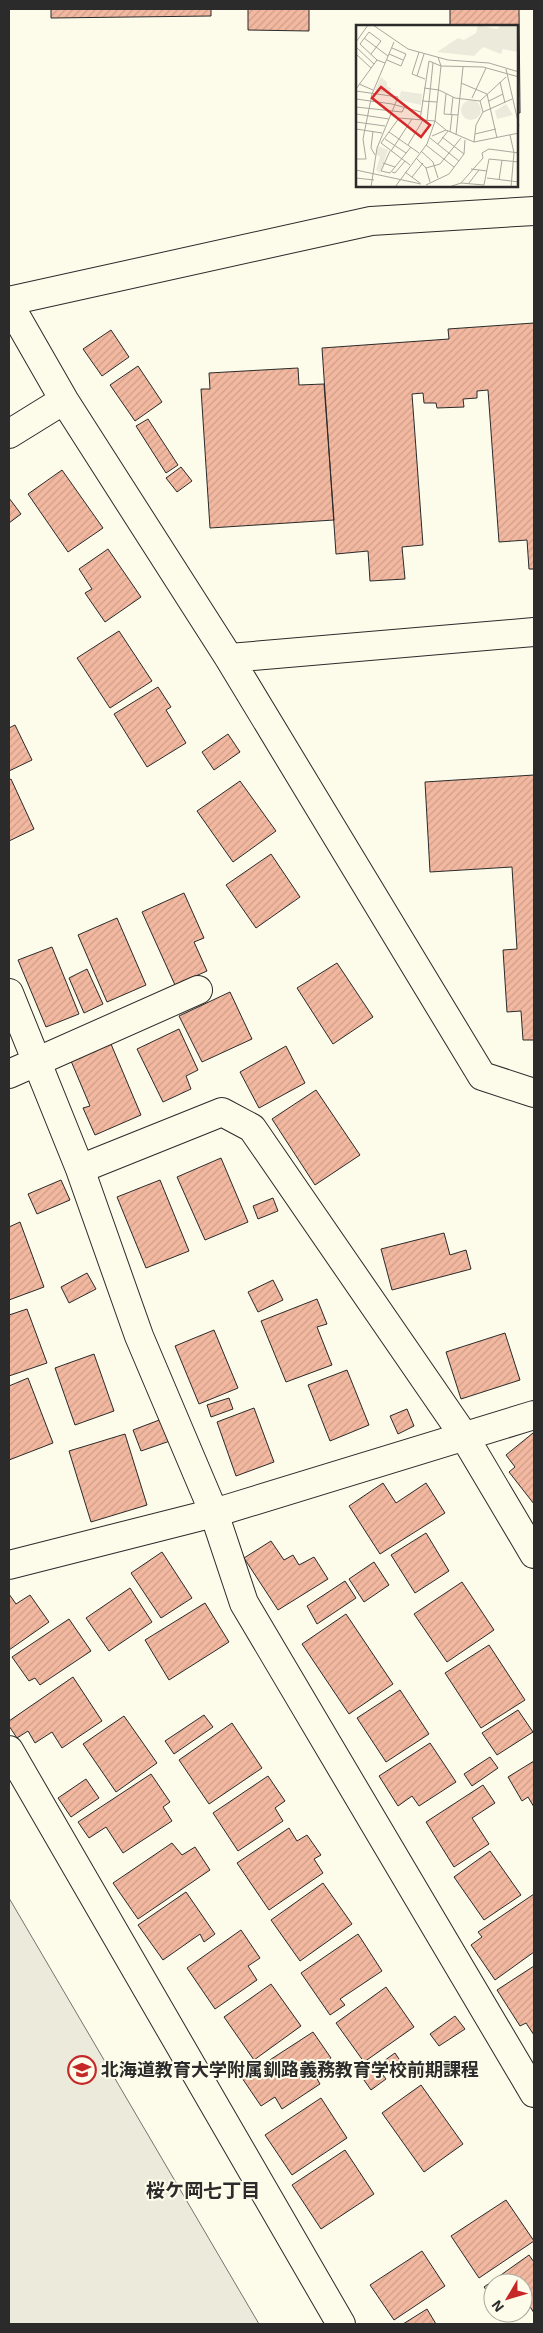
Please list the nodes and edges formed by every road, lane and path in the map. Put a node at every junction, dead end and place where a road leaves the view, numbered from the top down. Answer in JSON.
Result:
{"nodes":[{"id":1,"x":534,"y":211,"type":"edge"},
{"id":2,"x":9,"y":302,"type":"edge"},
{"id":3,"x":64,"y":400,"type":"junction"},
{"id":4,"x":9,"y":434,"type":"edge"},
{"id":5,"x":534,"y":632,"type":"edge"},
{"id":6,"x":229,"y":658,"type":"junction"},
{"id":7,"x":198,"y":990,"type":"dead end"},
{"id":8,"x":9,"y":993,"type":"edge"},
{"id":9,"x":36,"y":1061,"type":"junction"},
{"id":10,"x":9,"y":1074,"type":"edge"},
{"id":11,"x":534,"y":1093,"type":"edge"},
{"id":12,"x":80,"y":1169,"type":"junction"},
{"id":13,"x":534,"y":1415,"type":"edge"},
{"id":14,"x":464,"y":1436,"type":"junction"},
{"id":15,"x":214,"y":1513,"type":"junction"},
{"id":16,"x":534,"y":1554,"type":"edge"},
{"id":17,"x":9,"y":1565,"type":"edge"},
{"id":18,"x":9,"y":1750,"type":"edge"},
{"id":19,"x":534,"y":2093,"type":"edge"},
{"id":20,"x":341,"y":2324,"type":"edge"}],
"edges":[{"from":1,"to":2,"type":"street"},
{"from":2,"to":3,"type":"street"},
{"from":3,"to":4,"type":"street"},
{"from":3,"to":6,"type":"street"},
{"from":5,"to":6,"type":"street"},
{"from":6,"to":11,"type":"street"},
{"from":7,"to":9,"type":"street"},
{"from":8,"to":9,"type":"street"},
{"from":9,"to":10,"type":"street"},
{"from":9,"to":12,"type":"street"},
{"from":12,"to":14,"type":"street"},
{"from":12,"to":15,"type":"street"},
{"from":13,"to":14,"type":"street"},
{"from":14,"to":15,"type":"street"},
{"from":14,"to":16,"type":"street"},
{"from":15,"to":17,"type":"street"},
{"from":15,"to":19,"type":"street"},
{"from":18,"to":20,"type":"street"}]}
